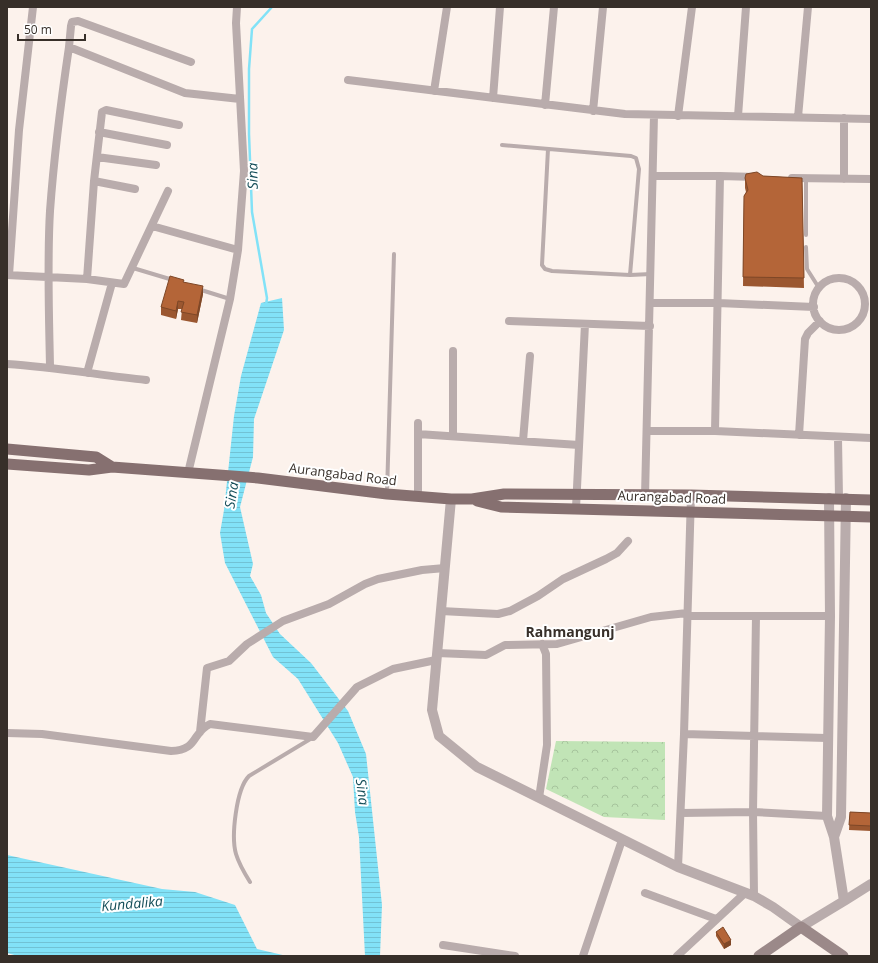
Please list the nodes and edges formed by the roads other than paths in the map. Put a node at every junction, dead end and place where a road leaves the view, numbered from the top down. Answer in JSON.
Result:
{"nodes":[{"id":1,"x":33,"y":7,"type":"edge"},
{"id":2,"x":237,"y":7,"type":"edge"},
{"id":3,"x":447,"y":7,"type":"edge"},
{"id":4,"x":500,"y":7,"type":"edge"},
{"id":5,"x":554,"y":7,"type":"edge"},
{"id":6,"x":603,"y":7,"type":"edge"},
{"id":7,"x":692,"y":7,"type":"edge"},
{"id":8,"x":746,"y":7,"type":"edge"},
{"id":9,"x":808,"y":7,"type":"edge"},
{"id":10,"x":69,"y":47,"type":"junction"},
{"id":11,"x":191,"y":62,"type":"dead end"},
{"id":12,"x":348,"y":80,"type":"dead end"},
{"id":13,"x":434,"y":91,"type":"junction"},
{"id":14,"x":493,"y":98,"type":"junction"},
{"id":15,"x":240,"y":99,"type":"junction"},
{"id":16,"x":545,"y":105,"type":"junction"},
{"id":17,"x":593,"y":111,"type":"junction"},
{"id":18,"x":654,"y":115,"type":"junction"},
{"id":19,"x":678,"y":116,"type":"junction"},
{"id":20,"x":738,"y":116,"type":"junction"},
{"id":21,"x":798,"y":118,"type":"junction"},
{"id":22,"x":844,"y":118,"type":"junction"},
{"id":23,"x":871,"y":119,"type":"edge"},
{"id":24,"x":179,"y":125,"type":"dead end"},
{"id":25,"x":99,"y":132,"type":"junction"},
{"id":26,"x":167,"y":145,"type":"dead end"},
{"id":27,"x":502,"y":145,"type":"dead end"},
{"id":28,"x":548,"y":149,"type":"junction"},
{"id":29,"x":97,"y":157,"type":"junction"},
{"id":30,"x":156,"y":166,"type":"dead end"},
{"id":31,"x":653,"y":176,"type":"junction"},
{"id":32,"x":720,"y":176,"type":"junction"},
{"id":33,"x":767,"y":177,"type":"edge"},
{"id":34,"x":783,"y":177,"type":"edge"},
{"id":35,"x":806,"y":178,"type":"junction"},
{"id":36,"x":844,"y":179,"type":"junction"},
{"id":37,"x":871,"y":179,"type":"edge"},
{"id":38,"x":94,"y":180,"type":"junction"},
{"id":39,"x":135,"y":188,"type":"dead end"},
{"id":40,"x":168,"y":191,"type":"dead end"},
{"id":41,"x":152,"y":226,"type":"junction"},
{"id":42,"x":806,"y":235,"type":"dead end"},
{"id":43,"x":806,"y":247,"type":"dead end"},
{"id":44,"x":238,"y":250,"type":"junction"},
{"id":45,"x":394,"y":254,"type":"dead end"},
{"id":46,"x":133,"y":268,"type":"junction"},
{"id":47,"x":651,"y":274,"type":"junction"},
{"id":48,"x":8,"y":275,"type":"edge"},
{"id":49,"x":630,"y":275,"type":"junction"},
{"id":50,"x":49,"y":277,"type":"junction"},
{"id":51,"x":87,"y":279,"type":"junction"},
{"id":52,"x":178,"y":282,"type":"edge"},
{"id":53,"x":112,"y":283,"type":"junction"},
{"id":54,"x":193,"y":287,"type":"edge"},
{"id":55,"x":819,"y":288,"type":"junction"},
{"id":56,"x":230,"y":299,"type":"junction"},
{"id":57,"x":650,"y":303,"type":"junction"},
{"id":58,"x":718,"y":303,"type":"junction"},
{"id":59,"x":814,"y":307,"type":"junction"},
{"id":60,"x":868,"y":308,"type":"edge"},
{"id":61,"x":508,"y":321,"type":"dead end"},
{"id":62,"x":820,"y":321,"type":"junction"},
{"id":63,"x":585,"y":324,"type":"junction"},
{"id":64,"x":650,"y":326,"type":"junction"},
{"id":65,"x":453,"y":351,"type":"dead end"},
{"id":66,"x":530,"y":356,"type":"dead end"},
{"id":67,"x":7,"y":364,"type":"edge"},
{"id":68,"x":50,"y":366,"type":"junction"},
{"id":69,"x":87,"y":374,"type":"junction"},
{"id":70,"x":146,"y":380,"type":"dead end"},
{"id":71,"x":418,"y":423,"type":"dead end"},
{"id":72,"x":648,"y":431,"type":"junction"},
{"id":73,"x":715,"y":431,"type":"junction"},
{"id":74,"x":418,"y":434,"type":"junction"},
{"id":75,"x":799,"y":435,"type":"junction"},
{"id":76,"x":453,"y":436,"type":"junction"},
{"id":77,"x":838,"y":438,"type":"junction"},
{"id":78,"x":871,"y":438,"type":"edge"},
{"id":79,"x":523,"y":441,"type":"junction"},
{"id":80,"x":579,"y":445,"type":"junction"},
{"id":81,"x":7,"y":449,"type":"edge"},
{"id":82,"x":7,"y":464,"type":"edge"},
{"id":83,"x":112,"y":467,"type":"junction"},
{"id":84,"x":188,"y":473,"type":"junction"},
{"id":85,"x":386,"y":494,"type":"junction"},
{"id":86,"x":577,"y":494,"type":"junction"},
{"id":87,"x":691,"y":495,"type":"junction"},
{"id":88,"x":645,"y":496,"type":"junction"},
{"id":89,"x":418,"y":497,"type":"junction"},
{"id":90,"x":838,"y":498,"type":"junction"},
{"id":91,"x":451,"y":499,"type":"junction"},
{"id":92,"x":472,"y":499,"type":"junction"},
{"id":93,"x":871,"y":500,"type":"edge"},
{"id":94,"x":576,"y":508,"type":"junction"},
{"id":95,"x":691,"y":512,"type":"junction"},
{"id":96,"x":829,"y":516,"type":"junction"},
{"id":97,"x":846,"y":516,"type":"junction"},
{"id":98,"x":871,"y":517,"type":"edge"},
{"id":99,"x":628,"y":541,"type":"dead end"},
{"id":100,"x":445,"y":568,"type":"junction"},
{"id":101,"x":441,"y":611,"type":"junction"},
{"id":102,"x":687,"y":615,"type":"junction"},
{"id":103,"x":756,"y":616,"type":"junction"},
{"id":104,"x":830,"y":616,"type":"junction"},
{"id":105,"x":542,"y":644,"type":"junction"},
{"id":106,"x":437,"y":657,"type":"junction"},
{"id":107,"x":7,"y":733,"type":"edge"},
{"id":108,"x":199,"y":733,"type":"junction"},
{"id":109,"x":684,"y":734,"type":"junction"},
{"id":110,"x":315,"y":735,"type":"junction"},
{"id":111,"x":754,"y":735,"type":"junction"},
{"id":112,"x":827,"y":738,"type":"junction"},
{"id":113,"x":539,"y":798,"type":"junction"},
{"id":114,"x":753,"y":812,"type":"junction"},
{"id":115,"x":681,"y":813,"type":"junction"},
{"id":116,"x":827,"y":816,"type":"junction"},
{"id":117,"x":834,"y":837,"type":"junction"},
{"id":118,"x":622,"y":840,"type":"junction"},
{"id":119,"x":678,"y":867,"type":"junction"},
{"id":120,"x":250,"y":882,"type":"dead end"},
{"id":121,"x":871,"y":884,"type":"edge"},
{"id":122,"x":645,"y":893,"type":"dead end"},
{"id":123,"x":749,"y":894,"type":"junction"},
{"id":124,"x":844,"y":901,"type":"junction"},
{"id":125,"x":716,"y":919,"type":"junction"},
{"id":126,"x":801,"y":927,"type":"junction"},
{"id":127,"x":443,"y":945,"type":"dead end"},
{"id":128,"x":515,"y":956,"type":"edge"},
{"id":129,"x":583,"y":956,"type":"edge"},
{"id":130,"x":677,"y":956,"type":"edge"},
{"id":131,"x":759,"y":956,"type":"edge"},
{"id":132,"x":843,"y":956,"type":"edge"}],
"edges":[{"from":1,"to":48,"type":"street"},
{"from":2,"to":15,"type":"street"},
{"from":3,"to":13,"type":"street"},
{"from":4,"to":14,"type":"street"},
{"from":5,"to":16,"type":"street"},
{"from":6,"to":17,"type":"street"},
{"from":7,"to":19,"type":"street"},
{"from":8,"to":20,"type":"street"},
{"from":9,"to":21,"type":"street"},
{"from":10,"to":11,"type":"street"},
{"from":10,"to":15,"type":"street"},
{"from":10,"to":50,"type":"street"},
{"from":12,"to":13,"type":"street"},
{"from":13,"to":14,"type":"street"},
{"from":14,"to":16,"type":"street"},
{"from":15,"to":44,"type":"street"},
{"from":16,"to":17,"type":"street"},
{"from":17,"to":18,"type":"street"},
{"from":18,"to":19,"type":"street"},
{"from":18,"to":31,"type":"street"},
{"from":19,"to":20,"type":"street"},
{"from":20,"to":21,"type":"street"},
{"from":21,"to":22,"type":"street"},
{"from":22,"to":23,"type":"street"},
{"from":22,"to":36,"type":"street"},
{"from":24,"to":25,"type":"street"},
{"from":25,"to":26,"type":"street"},
{"from":25,"to":29,"type":"street"},
{"from":27,"to":28,"type":"lane"},
{"from":28,"to":49,"type":"lane"},
{"from":28,"to":49,"type":"lane"},
{"from":29,"to":30,"type":"street"},
{"from":29,"to":38,"type":"street"},
{"from":31,"to":32,"type":"street"},
{"from":31,"to":47,"type":"street"},
{"from":32,"to":33,"type":"street"},
{"from":32,"to":58,"type":"street"},
{"from":34,"to":35,"type":"street"},
{"from":35,"to":36,"type":"street"},
{"from":35,"to":42,"type":"lane"},
{"from":36,"to":37,"type":"street"},
{"from":38,"to":39,"type":"street"},
{"from":38,"to":51,"type":"street"},
{"from":40,"to":41,"type":"street"},
{"from":41,"to":44,"type":"street"},
{"from":41,"to":46,"type":"street"},
{"from":43,"to":55,"type":"lane"},
{"from":44,"to":56,"type":"street"},
{"from":45,"to":85,"type":"lane"},
{"from":46,"to":52,"type":"lane"},
{"from":46,"to":53,"type":"street"},
{"from":47,"to":49,"type":"lane"},
{"from":47,"to":57,"type":"street"},
{"from":48,"to":50,"type":"street"},
{"from":50,"to":51,"type":"street"},
{"from":50,"to":68,"type":"street"},
{"from":51,"to":53,"type":"street"},
{"from":53,"to":69,"type":"street"},
{"from":54,"to":56,"type":"lane"},
{"from":55,"to":59,"type":"street"},
{"from":55,"to":60,"type":"street"},
{"from":56,"to":84,"type":"street"},
{"from":57,"to":58,"type":"street"},
{"from":57,"to":64,"type":"street"},
{"from":58,"to":59,"type":"street"},
{"from":58,"to":73,"type":"street"},
{"from":59,"to":62,"type":"street"},
{"from":60,"to":62,"type":"street"},
{"from":61,"to":63,"type":"street"},
{"from":62,"to":75,"type":"street"},
{"from":63,"to":64,"type":"street"},
{"from":63,"to":80,"type":"street"},
{"from":64,"to":72,"type":"street"},
{"from":65,"to":76,"type":"street"},
{"from":66,"to":79,"type":"street"},
{"from":67,"to":68,"type":"street"},
{"from":68,"to":69,"type":"street"},
{"from":69,"to":70,"type":"street"},
{"from":71,"to":74,"type":"street"},
{"from":72,"to":73,"type":"street"},
{"from":72,"to":88,"type":"street"},
{"from":73,"to":75,"type":"street"},
{"from":74,"to":76,"type":"street"},
{"from":74,"to":89,"type":"street"},
{"from":75,"to":77,"type":"street"},
{"from":76,"to":79,"type":"street"},
{"from":77,"to":78,"type":"street"},
{"from":77,"to":90,"type":"street"},
{"from":79,"to":80,"type":"street"},
{"from":80,"to":86,"type":"street"},
{"from":81,"to":83,"type":"main road"},
{"from":82,"to":83,"type":"main road"},
{"from":83,"to":84,"type":"main road"},
{"from":84,"to":85,"type":"main road","name":"Aurangabad Road"},
{"from":85,"to":89,"type":"main road","name":"Aurangabad Road"},
{"from":86,"to":88,"type":"main road","name":"Aurangabad Road"},
{"from":86,"to":92,"type":"main road","name":"Aurangabad Road"},
{"from":86,"to":94,"type":"street"},
{"from":87,"to":88,"type":"main road","name":"Aurangabad Road"},
{"from":87,"to":90,"type":"main road","name":"Aurangabad Road"},
{"from":87,"to":95,"type":"street"},
{"from":89,"to":91,"type":"main road","name":"Aurangabad Road"},
{"from":90,"to":93,"type":"main road","name":"Aurangabad Road"},
{"from":90,"to":96,"type":"street"},
{"from":90,"to":97,"type":"street"},
{"from":91,"to":92,"type":"main road","name":"Aurangabad Road"},
{"from":91,"to":100,"type":"street"},
{"from":92,"to":94,"type":"main road","name":"Aurangabad Road"},
{"from":94,"to":95,"type":"main road","name":"Aurangabad Road"},
{"from":95,"to":96,"type":"main road","name":"Aurangabad Road"},
{"from":95,"to":102,"type":"street"},
{"from":96,"to":97,"type":"main road","name":"Aurangabad Road"},
{"from":96,"to":104,"type":"street"},
{"from":97,"to":98,"type":"main road","name":"Aurangabad Road"},
{"from":97,"to":117,"type":"street"},
{"from":99,"to":101,"type":"street"},
{"from":100,"to":101,"type":"street"},
{"from":100,"to":108,"type":"street"},
{"from":101,"to":106,"type":"street"},
{"from":102,"to":103,"type":"street"},
{"from":102,"to":105,"type":"street"},
{"from":102,"to":109,"type":"street"},
{"from":103,"to":104,"type":"street"},
{"from":103,"to":111,"type":"street"},
{"from":104,"to":112,"type":"street"},
{"from":105,"to":106,"type":"street"},
{"from":105,"to":113,"type":"street"},
{"from":106,"to":110,"type":"street"},
{"from":106,"to":113,"type":"street"},
{"from":107,"to":108,"type":"street"},
{"from":108,"to":110,"type":"street"},
{"from":109,"to":111,"type":"street"},
{"from":109,"to":115,"type":"street"},
{"from":110,"to":120,"type":"lane"},
{"from":111,"to":112,"type":"street"},
{"from":111,"to":114,"type":"street"},
{"from":112,"to":116,"type":"street"},
{"from":113,"to":118,"type":"street"},
{"from":114,"to":115,"type":"street"},
{"from":114,"to":116,"type":"street"},
{"from":114,"to":123,"type":"street"},
{"from":115,"to":119,"type":"street"},
{"from":116,"to":117,"type":"street"},
{"from":117,"to":124,"type":"street"},
{"from":118,"to":119,"type":"street"},
{"from":118,"to":129,"type":"street"},
{"from":119,"to":123,"type":"street"},
{"from":121,"to":124,"type":"street"},
{"from":122,"to":125,"type":"street"},
{"from":123,"to":125,"type":"street"},
{"from":123,"to":126,"type":"street"},
{"from":124,"to":126,"type":"street"},
{"from":125,"to":130,"type":"street"},
{"from":126,"to":131,"type":"main road"},
{"from":126,"to":132,"type":"main road"},
{"from":127,"to":128,"type":"street"}]}
